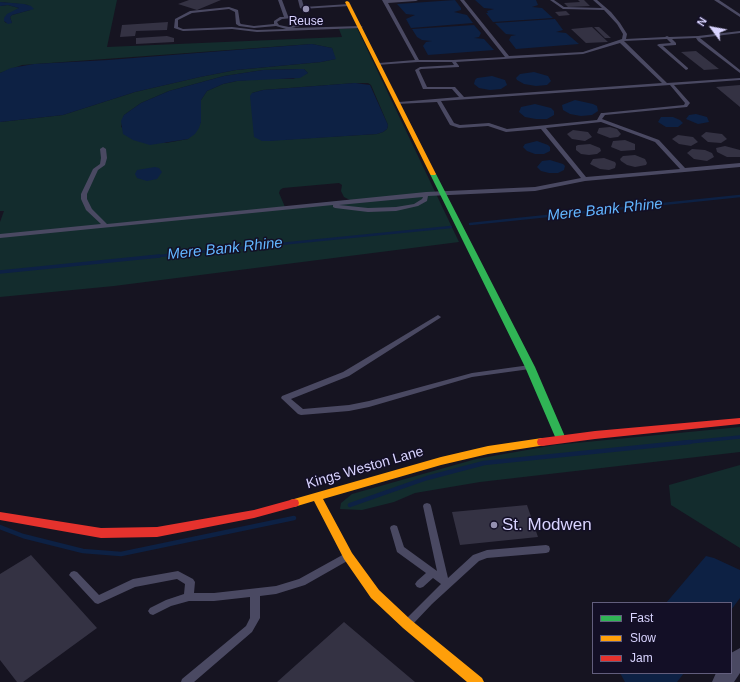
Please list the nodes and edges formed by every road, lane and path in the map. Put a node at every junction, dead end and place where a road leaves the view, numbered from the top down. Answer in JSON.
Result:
{"nodes":[{"id":1,"x":280,"y":0,"type":"edge"},
{"id":2,"x":300,"y":0,"type":"edge"},
{"id":3,"x":330,"y":0,"type":"edge"},
{"id":4,"x":416,"y":0,"type":"edge"},
{"id":5,"x":462,"y":0,"type":"edge"},
{"id":6,"x":552,"y":0,"type":"edge"},
{"id":7,"x":595,"y":0,"type":"edge"},
{"id":8,"x":716,"y":0,"type":"edge"},
{"id":9,"x":384,"y":1,"type":"edge"},
{"id":10,"x":344,"y":2,"type":"edge"},
{"id":11,"x":605,"y":9,"type":"junction"},
{"id":12,"x":740,"y":16,"type":"edge"},
{"id":13,"x":287,"y":18,"type":"junction"},
{"id":14,"x":303,"y":24,"type":"junction"},
{"id":15,"x":360,"y":24,"type":"junction"},
{"id":16,"x":276,"y":25,"type":"junction"},
{"id":17,"x":289,"y":29,"type":"junction"},
{"id":18,"x":740,"y":32,"type":"edge"},
{"id":19,"x":698,"y":36,"type":"junction"},
{"id":20,"x":667,"y":37,"type":"junction"},
{"id":21,"x":622,"y":41,"type":"junction"},
{"id":22,"x":508,"y":58,"type":"junction"},
{"id":23,"x":418,"y":61,"type":"junction"},
{"id":24,"x":453,"y":61,"type":"junction"},
{"id":25,"x":379,"y":64,"type":"junction"},
{"id":26,"x":686,"y":69,"type":"dead end"},
{"id":27,"x":740,"y":72,"type":"edge"},
{"id":28,"x":740,"y":79,"type":"edge"},
{"id":29,"x":669,"y":84,"type":"junction"},
{"id":30,"x":462,"y":98,"type":"junction"},
{"id":31,"x":438,"y":100,"type":"junction"},
{"id":32,"x":398,"y":102,"type":"junction"},
{"id":33,"x":600,"y":120,"type":"junction"},
{"id":34,"x":543,"y":128,"type":"junction"},
{"id":35,"x":103,"y":150,"type":"dead end"},
{"id":36,"x":740,"y":165,"type":"edge"},
{"id":37,"x":684,"y":170,"type":"junction"},
{"id":38,"x":585,"y":180,"type":"junction"},
{"id":39,"x":443,"y":193,"type":"junction"},
{"id":40,"x":426,"y":194,"type":"junction"},
{"id":41,"x":321,"y":205,"type":"junction"},
{"id":42,"x":106,"y":226,"type":"junction"},
{"id":43,"x":0,"y":236,"type":"edge"},
{"id":44,"x":438,"y":317,"type":"dead end"},
{"id":45,"x":530,"y":367,"type":"junction"},
{"id":46,"x":740,"y":421,"type":"edge"},
{"id":47,"x":561,"y":439,"type":"junction"},
{"id":48,"x":317,"y":497,"type":"junction"},
{"id":49,"x":427,"y":506,"type":"dead end"},
{"id":50,"x":0,"y":516,"type":"edge"},
{"id":51,"x":394,"y":528,"type":"dead end"},
{"id":52,"x":546,"y":549,"type":"dead end"},
{"id":53,"x":348,"y":556,"type":"junction"},
{"id":54,"x":432,"y":573,"type":"junction"},
{"id":55,"x":74,"y":575,"type":"dead end"},
{"id":56,"x":446,"y":582,"type":"junction"},
{"id":57,"x":420,"y":584,"type":"dead end"},
{"id":58,"x":254,"y":593,"type":"junction"},
{"id":59,"x":189,"y":597,"type":"junction"},
{"id":60,"x":153,"y":612,"type":"dead end"},
{"id":61,"x":407,"y":624,"type":"junction"},
{"id":62,"x":740,"y":657,"type":"edge"},
{"id":63,"x":732,"y":668,"type":"edge"},
{"id":64,"x":186,"y":682,"type":"edge"},
{"id":65,"x":477,"y":682,"type":"edge"}],
"edges":[{"from":1,"to":13,"type":"lane"},
{"from":2,"to":10,"type":"lane"},
{"from":3,"to":10,"type":"lane"},
{"from":4,"to":9,"type":"lane"},
{"from":5,"to":22,"type":"lane"},
{"from":6,"to":11,"type":"lane"},
{"from":7,"to":11,"type":"lane"},
{"from":8,"to":12,"type":"lane"},
{"from":9,"to":23,"type":"lane"},
{"from":10,"to":15,"type":"street"},
{"from":11,"to":21,"type":"lane"},
{"from":13,"to":14,"type":"lane"},
{"from":13,"to":16,"type":"lane"},
{"from":14,"to":15,"type":"lane"},
{"from":14,"to":17,"type":"lane"},
{"from":15,"to":17,"type":"lane"},
{"from":15,"to":25,"type":"street"},
{"from":16,"to":17,"type":"lane"},
{"from":16,"to":17,"type":"lane"},
{"from":18,"to":19,"type":"lane"},
{"from":19,"to":20,"type":"lane"},
{"from":19,"to":27,"type":"lane"},
{"from":20,"to":21,"type":"lane"},
{"from":20,"to":26,"type":"lane"},
{"from":21,"to":22,"type":"lane"},
{"from":21,"to":29,"type":"lane"},
{"from":22,"to":24,"type":"lane"},
{"from":23,"to":24,"type":"lane"},
{"from":23,"to":25,"type":"lane"},
{"from":24,"to":30,"type":"lane"},
{"from":25,"to":32,"type":"street"},
{"from":28,"to":29,"type":"lane"},
{"from":29,"to":30,"type":"lane"},
{"from":29,"to":33,"type":"lane"},
{"from":30,"to":31,"type":"lane"},
{"from":31,"to":32,"type":"lane"},
{"from":31,"to":34,"type":"lane"},
{"from":32,"to":39,"type":"street"},
{"from":33,"to":34,"type":"lane"},
{"from":33,"to":37,"type":"lane"},
{"from":34,"to":38,"type":"lane"},
{"from":35,"to":42,"type":"lane"},
{"from":36,"to":37,"type":"lane"},
{"from":37,"to":38,"type":"lane"},
{"from":38,"to":39,"type":"lane"},
{"from":39,"to":40,"type":"lane"},
{"from":39,"to":45,"type":"street"},
{"from":40,"to":41,"type":"lane"},
{"from":40,"to":41,"type":"lane"},
{"from":41,"to":42,"type":"lane"},
{"from":42,"to":43,"type":"lane"},
{"from":44,"to":45,"type":"lane"},
{"from":45,"to":47,"type":"street"},
{"from":46,"to":47,"type":"street","name":"Kings Weston Lane"},
{"from":47,"to":48,"type":"street","name":"Kings Weston Lane"},
{"from":48,"to":50,"type":"street","name":"Kings Weston Lane"},
{"from":48,"to":53,"type":"street"},
{"from":49,"to":56,"type":"lane"},
{"from":51,"to":54,"type":"lane"},
{"from":52,"to":56,"type":"lane"},
{"from":53,"to":58,"type":"lane"},
{"from":53,"to":61,"type":"street"},
{"from":54,"to":56,"type":"lane"},
{"from":54,"to":57,"type":"lane"},
{"from":55,"to":59,"type":"lane"},
{"from":56,"to":61,"type":"lane"},
{"from":58,"to":59,"type":"lane"},
{"from":58,"to":64,"type":"lane"},
{"from":59,"to":60,"type":"lane"},
{"from":61,"to":65,"type":"street"},
{"from":62,"to":63,"type":"street"}]}
